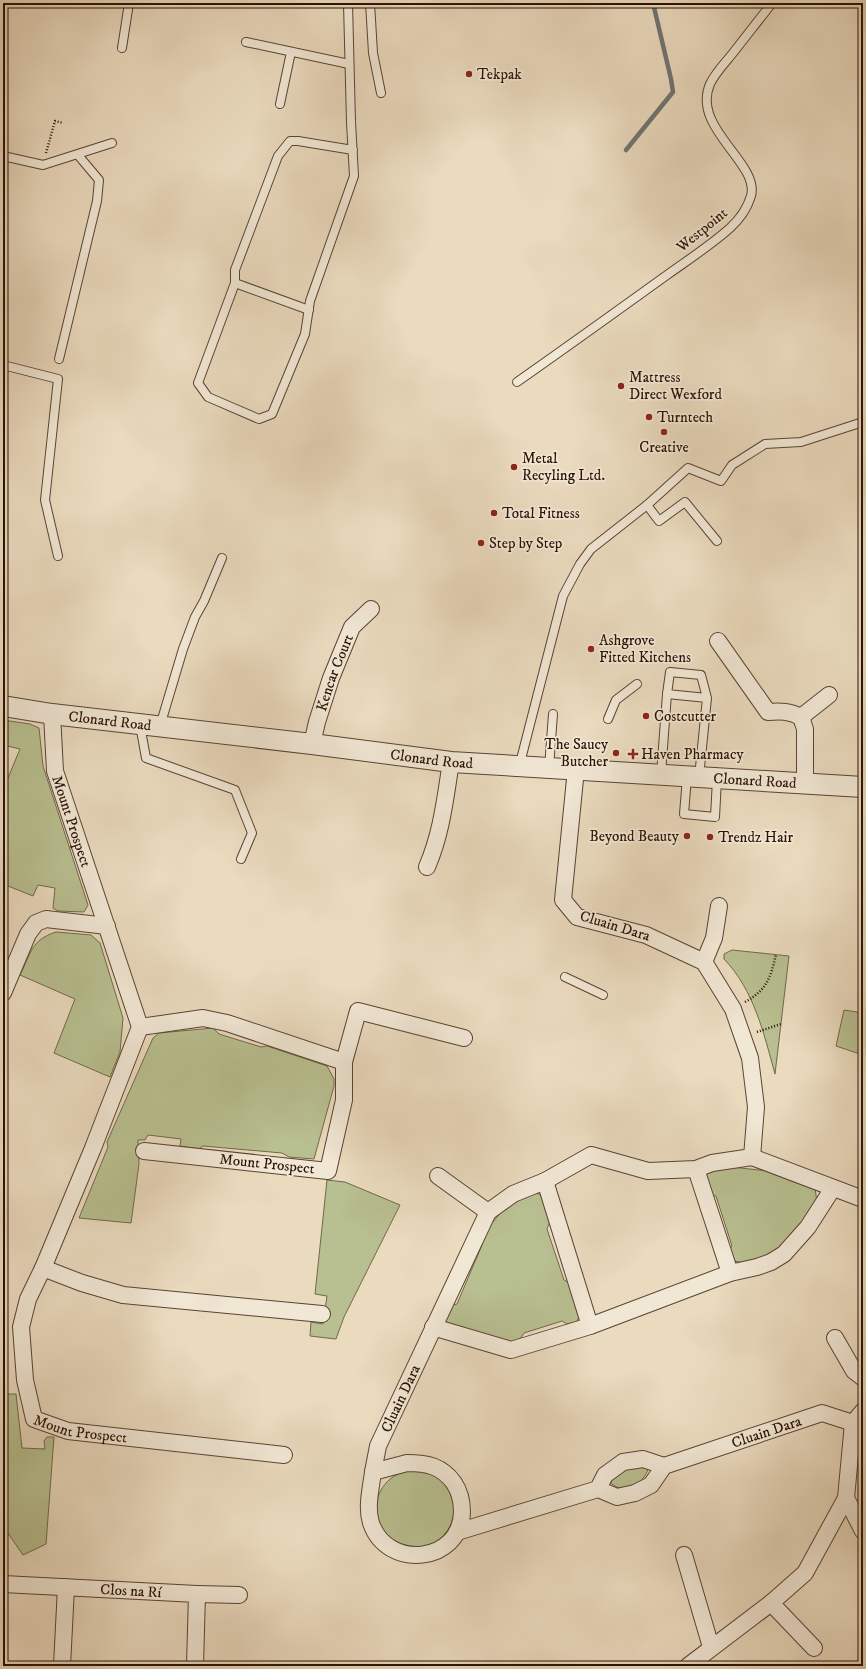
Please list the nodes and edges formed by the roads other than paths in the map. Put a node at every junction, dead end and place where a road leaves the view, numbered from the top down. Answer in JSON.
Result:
{"nodes":[{"id":1,"x":129,"y":3,"type":"edge"},
{"id":2,"x":348,"y":3,"type":"edge"},
{"id":3,"x":370,"y":3,"type":"edge"},
{"id":4,"x":772,"y":3,"type":"edge"},
{"id":5,"x":246,"y":42,"type":"dead end"},
{"id":6,"x":122,"y":48,"type":"dead end"},
{"id":7,"x":291,"y":52,"type":"junction"},
{"id":8,"x":349,"y":64,"type":"junction"},
{"id":9,"x":381,"y":93,"type":"dead end"},
{"id":10,"x":280,"y":104,"type":"dead end"},
{"id":11,"x":112,"y":143,"type":"dead end"},
{"id":12,"x":353,"y":150,"type":"junction"},
{"id":13,"x":78,"y":155,"type":"junction"},
{"id":14,"x":3,"y":156,"type":"edge"},
{"id":15,"x":235,"y":283,"type":"junction"},
{"id":16,"x":309,"y":310,"type":"junction"},
{"id":17,"x":59,"y":359,"type":"dead end"},
{"id":18,"x":3,"y":365,"type":"edge"},
{"id":19,"x":517,"y":382,"type":"dead end"},
{"id":20,"x":863,"y":422,"type":"edge"},
{"id":21,"x":647,"y":505,"type":"junction"},
{"id":22,"x":717,"y":541,"type":"dead end"},
{"id":23,"x":58,"y":556,"type":"dead end"},
{"id":24,"x":222,"y":558,"type":"dead end"},
{"id":25,"x":371,"y":609,"type":"dead end"},
{"id":26,"x":718,"y":641,"type":"dead end"},
{"id":27,"x":637,"y":684,"type":"dead end"},
{"id":28,"x":667,"y":694,"type":"junction"},
{"id":29,"x":829,"y":695,"type":"dead end"},
{"id":30,"x":707,"y":698,"type":"junction"},
{"id":31,"x":3,"y":706,"type":"edge"},
{"id":32,"x":52,"y":714,"type":"junction"},
{"id":33,"x":553,"y":714,"type":"dead end"},
{"id":34,"x":801,"y":717,"type":"junction"},
{"id":35,"x":608,"y":718,"type":"dead end"},
{"id":36,"x":140,"y":724,"type":"junction"},
{"id":37,"x":160,"y":726,"type":"junction"},
{"id":38,"x":312,"y":744,"type":"junction"},
{"id":39,"x":451,"y":762,"type":"junction"},
{"id":40,"x":519,"y":767,"type":"junction"},
{"id":41,"x":548,"y":768,"type":"junction"},
{"id":42,"x":576,"y":769,"type":"junction"},
{"id":43,"x":661,"y":775,"type":"junction"},
{"id":44,"x":701,"y":778,"type":"junction"},
{"id":45,"x":805,"y":784,"type":"junction"},
{"id":46,"x":863,"y":787,"type":"edge"},
{"id":47,"x":241,"y":859,"type":"dead end"},
{"id":48,"x":427,"y":867,"type":"dead end"},
{"id":49,"x":719,"y":906,"type":"dead end"},
{"id":50,"x":107,"y":926,"type":"junction"},
{"id":51,"x":704,"y":962,"type":"junction"},
{"id":52,"x":565,"y":977,"type":"dead end"},
{"id":53,"x":3,"y":993,"type":"edge"},
{"id":54,"x":603,"y":995,"type":"dead end"},
{"id":55,"x":140,"y":1027,"type":"junction"},
{"id":56,"x":464,"y":1038,"type":"dead end"},
{"id":57,"x":344,"y":1062,"type":"junction"},
{"id":58,"x":144,"y":1151,"type":"dead end"},
{"id":59,"x":752,"y":1157,"type":"junction"},
{"id":60,"x":696,"y":1169,"type":"junction"},
{"id":61,"x":438,"y":1176,"type":"dead end"},
{"id":62,"x":545,"y":1181,"type":"junction"},
{"id":63,"x":833,"y":1188,"type":"junction"},
{"id":64,"x":863,"y":1199,"type":"edge"},
{"id":65,"x":488,"y":1212,"type":"junction"},
{"id":66,"x":43,"y":1268,"type":"junction"},
{"id":67,"x":730,"y":1273,"type":"junction"},
{"id":68,"x":322,"y":1314,"type":"dead end"},
{"id":69,"x":590,"y":1326,"type":"junction"},
{"id":70,"x":433,"y":1327,"type":"junction"},
{"id":71,"x":835,"y":1338,"type":"dead end"},
{"id":72,"x":863,"y":1378,"type":"edge"},
{"id":73,"x":863,"y":1411,"type":"edge"},
{"id":74,"x":853,"y":1423,"type":"junction"},
{"id":75,"x":284,"y":1455,"type":"dead end"},
{"id":76,"x":664,"y":1466,"type":"junction"},
{"id":77,"x":373,"y":1472,"type":"junction"},
{"id":78,"x":598,"y":1489,"type":"junction"},
{"id":79,"x":846,"y":1498,"type":"junction"},
{"id":80,"x":863,"y":1531,"type":"edge"},
{"id":81,"x":457,"y":1532,"type":"junction"},
{"id":82,"x":684,"y":1555,"type":"dead end"},
{"id":83,"x":3,"y":1584,"type":"edge"},
{"id":84,"x":66,"y":1587,"type":"junction"},
{"id":85,"x":197,"y":1594,"type":"junction"},
{"id":86,"x":239,"y":1595,"type":"dead end"},
{"id":87,"x":771,"y":1603,"type":"junction"},
{"id":88,"x":711,"y":1647,"type":"junction"},
{"id":89,"x":814,"y":1648,"type":"dead end"},
{"id":90,"x":62,"y":1666,"type":"edge"},
{"id":91,"x":195,"y":1666,"type":"edge"},
{"id":92,"x":688,"y":1666,"type":"edge"}],
"edges":[{"from":1,"to":6,"type":"lane"},
{"from":2,"to":8,"type":"lane"},
{"from":3,"to":9,"type":"lane"},
{"from":4,"to":19,"type":"lane","name":"Westpoint"},
{"from":5,"to":7,"type":"lane"},
{"from":7,"to":8,"type":"lane"},
{"from":7,"to":10,"type":"lane"},
{"from":8,"to":12,"type":"lane"},
{"from":11,"to":13,"type":"lane"},
{"from":12,"to":15,"type":"lane"},
{"from":12,"to":16,"type":"lane"},
{"from":13,"to":14,"type":"lane"},
{"from":13,"to":17,"type":"lane"},
{"from":15,"to":16,"type":"lane"},
{"from":15,"to":16,"type":"lane"},
{"from":18,"to":23,"type":"lane"},
{"from":20,"to":21,"type":"lane"},
{"from":21,"to":22,"type":"lane"},
{"from":21,"to":40,"type":"lane"},
{"from":24,"to":37,"type":"lane"},
{"from":25,"to":38,"type":"street","name":"Kencar Court"},
{"from":26,"to":34,"type":"street"},
{"from":27,"to":35,"type":"lane"},
{"from":28,"to":30,"type":"lane"},
{"from":28,"to":30,"type":"lane"},
{"from":28,"to":43,"type":"lane"},
{"from":29,"to":34,"type":"street"},
{"from":30,"to":44,"type":"lane"},
{"from":31,"to":32,"type":"street","name":"Clonard Road"},
{"from":32,"to":36,"type":"street","name":"Clonard Road"},
{"from":32,"to":50,"type":"street","name":"Mount Prospect"},
{"from":33,"to":41,"type":"lane"},
{"from":34,"to":45,"type":"street"},
{"from":36,"to":37,"type":"street","name":"Clonard Road"},
{"from":36,"to":47,"type":"lane"},
{"from":37,"to":38,"type":"street","name":"Clonard Road"},
{"from":38,"to":39,"type":"street","name":"Clonard Road"},
{"from":39,"to":40,"type":"street","name":"Clonard Road"},
{"from":39,"to":48,"type":"street"},
{"from":40,"to":41,"type":"street","name":"Clonard Road"},
{"from":41,"to":42,"type":"street","name":"Clonard Road"},
{"from":42,"to":43,"type":"street","name":"Clonard Road"},
{"from":42,"to":51,"type":"street","name":"Cluain Dara"},
{"from":43,"to":44,"type":"street","name":"Clonard Road"},
{"from":44,"to":44,"type":"lane"},
{"from":44,"to":45,"type":"street","name":"Clonard Road"},
{"from":45,"to":46,"type":"street","name":"Clonard Road"},
{"from":49,"to":51,"type":"street"},
{"from":50,"to":53,"type":"street"},
{"from":50,"to":55,"type":"street","name":"Mount Prospect"},
{"from":51,"to":59,"type":"street"},
{"from":52,"to":54,"type":"lane"},
{"from":55,"to":57,"type":"street"},
{"from":55,"to":66,"type":"street","name":"Mount Prospect"},
{"from":56,"to":57,"type":"street","name":"Mount Prospect"},
{"from":57,"to":58,"type":"street","name":"Mount Prospect"},
{"from":59,"to":60,"type":"street","name":"Cluain Dara"},
{"from":59,"to":63,"type":"street","name":"Cluain Dara"},
{"from":60,"to":62,"type":"street","name":"Cluain Dara"},
{"from":60,"to":67,"type":"street"},
{"from":61,"to":65,"type":"street"},
{"from":62,"to":65,"type":"street","name":"Cluain Dara"},
{"from":62,"to":69,"type":"street"},
{"from":63,"to":64,"type":"street","name":"Cluain Dara"},
{"from":63,"to":67,"type":"street"},
{"from":65,"to":70,"type":"street","name":"Cluain Dara"},
{"from":66,"to":68,"type":"street"},
{"from":66,"to":75,"type":"street","name":"Mount Prospect"},
{"from":67,"to":69,"type":"street"},
{"from":69,"to":70,"type":"street"},
{"from":70,"to":77,"type":"street","name":"Cluain Dara"},
{"from":71,"to":72,"type":"street"},
{"from":73,"to":74,"type":"street"},
{"from":74,"to":76,"type":"street","name":"Cluain Dara"},
{"from":74,"to":79,"type":"street"},
{"from":76,"to":78,"type":"street"},
{"from":76,"to":78,"type":"street"},
{"from":77,"to":81,"type":"street","name":"Cluain Dara"},
{"from":77,"to":81,"type":"street","name":"Cluain Dara"},
{"from":78,"to":81,"type":"street","name":"Cluain Dara"},
{"from":79,"to":80,"type":"street"},
{"from":79,"to":87,"type":"street"},
{"from":82,"to":88,"type":"street"},
{"from":83,"to":84,"type":"street","name":"Clos na Rí"},
{"from":84,"to":85,"type":"street","name":"Clos na Rí"},
{"from":84,"to":90,"type":"street"},
{"from":85,"to":86,"type":"street","name":"Clos na Rí"},
{"from":85,"to":91,"type":"street"},
{"from":87,"to":88,"type":"street"},
{"from":87,"to":89,"type":"street"},
{"from":88,"to":92,"type":"street"}]}
